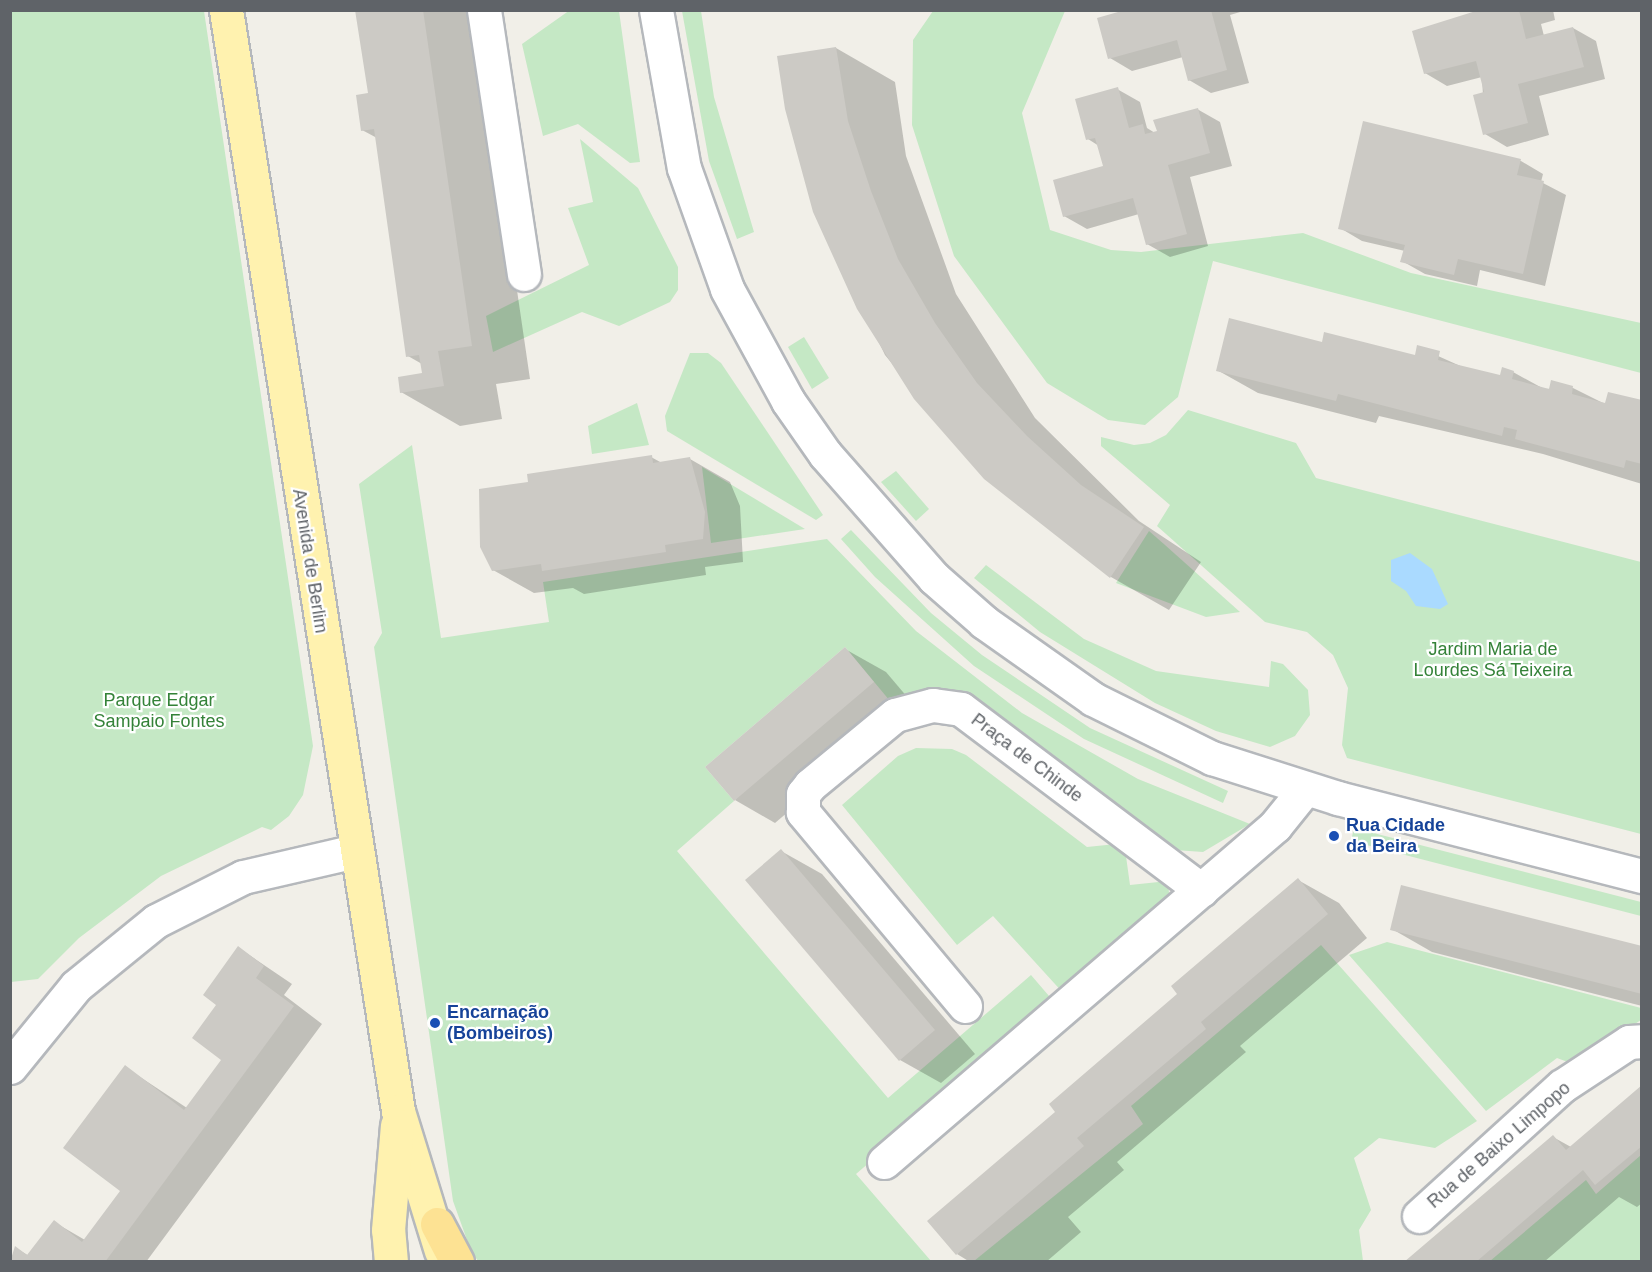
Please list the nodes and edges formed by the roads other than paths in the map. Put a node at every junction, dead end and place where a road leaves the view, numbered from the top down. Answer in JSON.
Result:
{"nodes":[{"id":1,"x":226,"y":10,"type":"edge"},
{"id":2,"x":484,"y":10,"type":"edge"},
{"id":3,"x":656,"y":10,"type":"edge"},
{"id":4,"x":524,"y":274,"type":"dead end"},
{"id":5,"x":1305,"y":789,"type":"junction"},
{"id":6,"x":356,"y":851,"type":"junction"},
{"id":7,"x":1641,"y":876,"type":"edge"},
{"id":8,"x":1201,"y":890,"type":"junction"},
{"id":9,"x":965,"y":1006,"type":"dead end"},
{"id":10,"x":1641,"y":1041,"type":"edge"},
{"id":11,"x":12,"y":1061,"type":"edge"},
{"id":12,"x":398,"y":1111,"type":"junction"},
{"id":13,"x":884,"y":1162,"type":"dead end"},
{"id":14,"x":1419,"y":1216,"type":"dead end"},
{"id":15,"x":437,"y":1224,"type":"junction"},
{"id":16,"x":390,"y":1246,"type":"edge"},
{"id":17,"x":375,"y":1262,"type":"edge"},
{"id":18,"x":443,"y":1262,"type":"edge"},
{"id":19,"x":457,"y":1262,"type":"edge"}],
"edges":[{"from":1,"to":6,"type":"main road","name":"Avenida de Berlim"},
{"from":2,"to":4,"type":"street"},
{"from":3,"to":5,"type":"street"},
{"from":5,"to":7,"type":"street"},
{"from":5,"to":8,"type":"street"},
{"from":6,"to":11,"type":"street"},
{"from":6,"to":12,"type":"main road","name":"Avenida de Berlim"},
{"from":8,"to":9,"type":"street","name":"Praça de Chinde"},
{"from":8,"to":13,"type":"street"},
{"from":10,"to":14,"type":"street","name":"Rua de Baixo Limpopo"},
{"from":12,"to":15,"type":"main road","name":"Avenida de Berlim"},
{"from":12,"to":16,"type":"main road","name":"Avenida de Berlim"},
{"from":15,"to":18,"type":"main road","name":"Avenida de Berlim"},
{"from":15,"to":19,"type":"highway"},
{"from":16,"to":17,"type":"main road","name":"Avenida de Berlim"}]}
